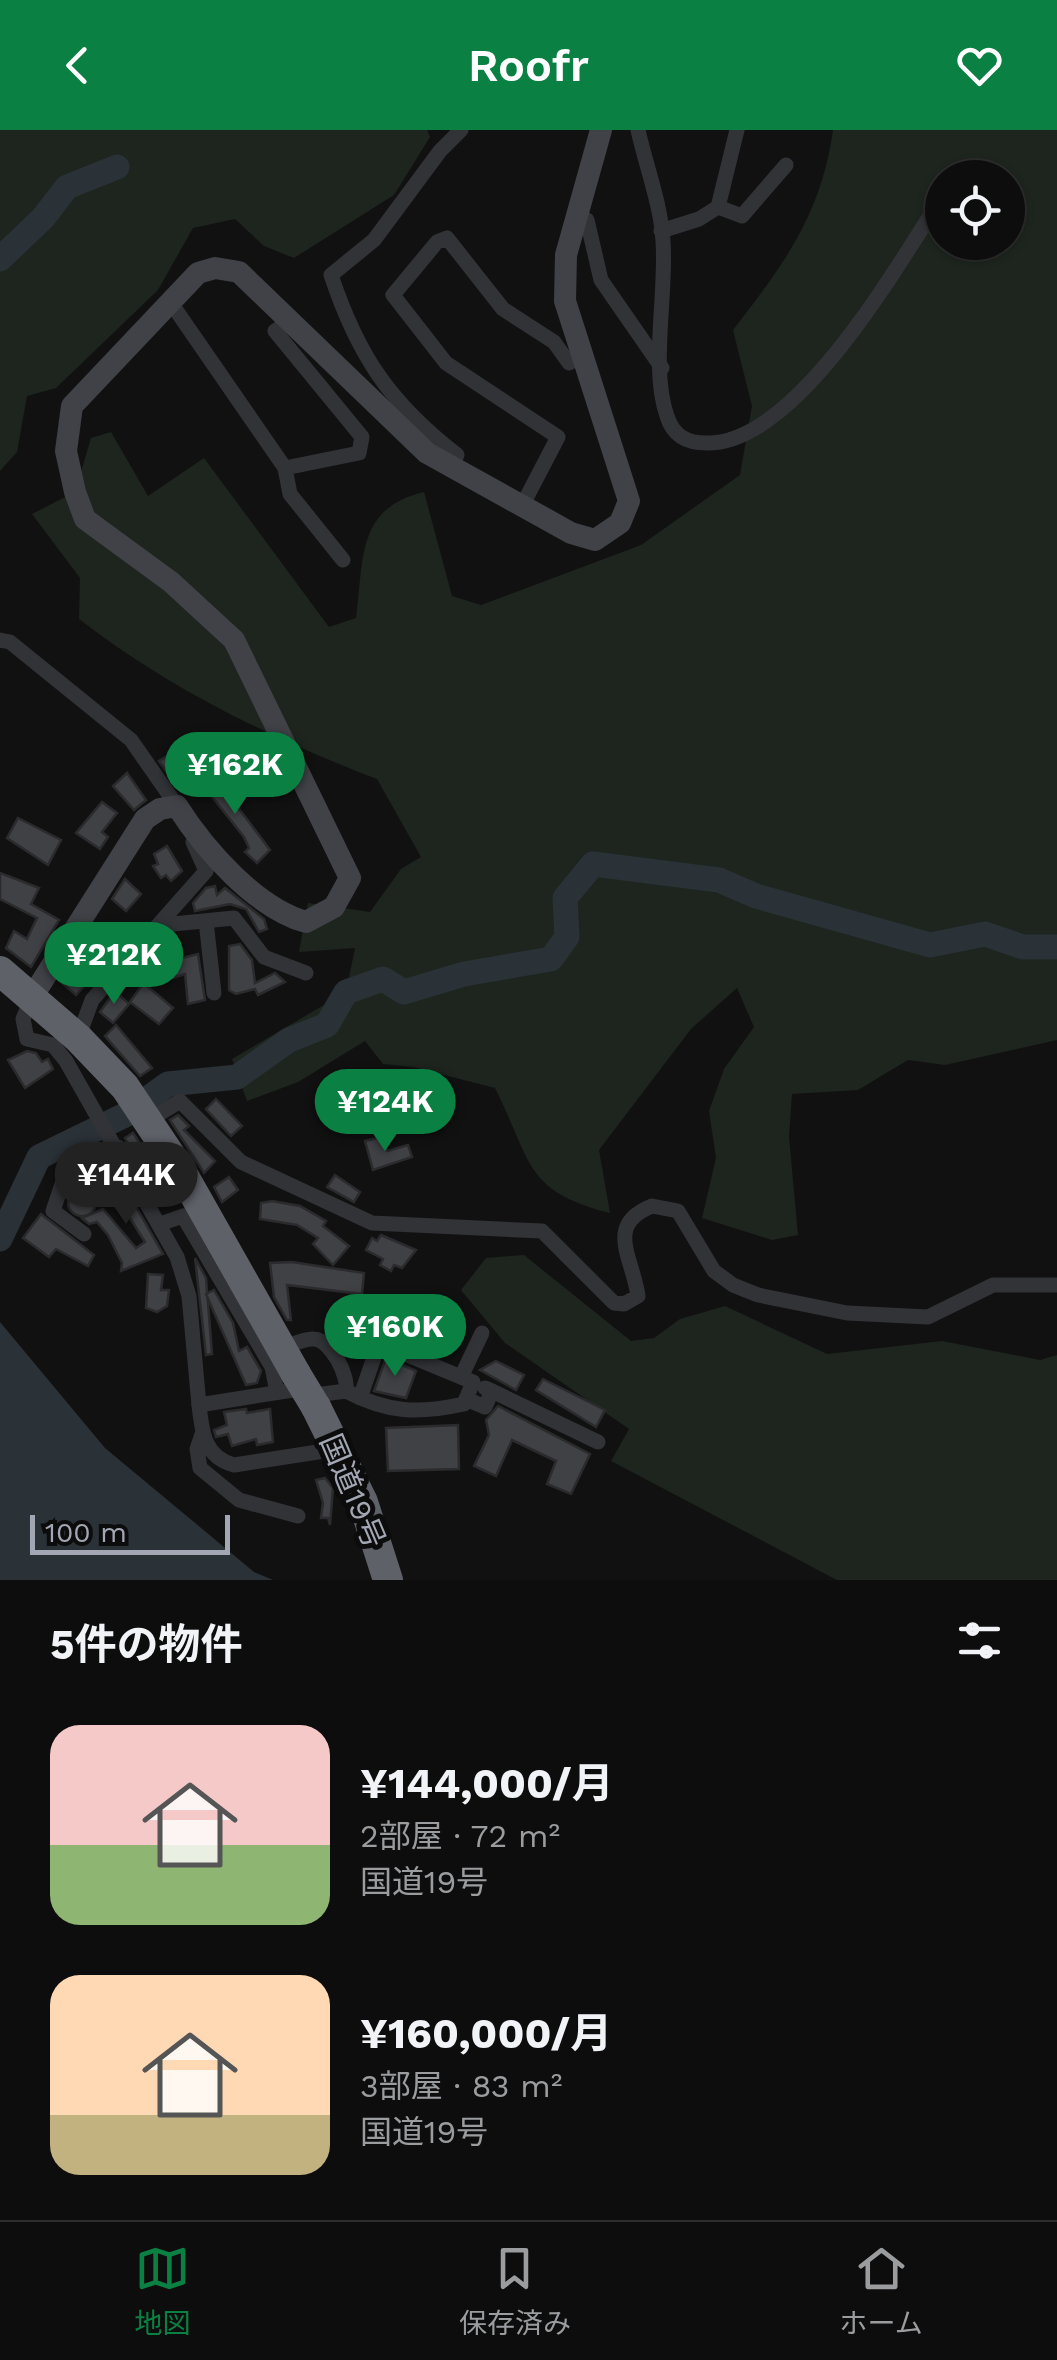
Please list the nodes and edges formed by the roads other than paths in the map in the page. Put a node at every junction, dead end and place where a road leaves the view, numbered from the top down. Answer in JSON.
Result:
{"nodes":[{"id":1,"x":461,"y":130,"type":"edge"},
{"id":2,"x":602,"y":130,"type":"edge"},
{"id":3,"x":638,"y":130,"type":"edge"},
{"id":4,"x":737,"y":130,"type":"edge"},
{"id":5,"x":786,"y":165,"type":"dead end"},
{"id":6,"x":718,"y":207,"type":"junction"},
{"id":7,"x":579,"y":216,"type":"junction"},
{"id":8,"x":925,"y":225,"type":"edge"},
{"id":9,"x":661,"y":231,"type":"junction"},
{"id":10,"x":169,"y":300,"type":"junction"},
{"id":11,"x":290,"y":320,"type":"junction"},
{"id":12,"x":584,"y":355,"type":"junction"},
{"id":13,"x":662,"y":368,"type":"junction"},
{"id":14,"x":450,"y":467,"type":"junction"},
{"id":15,"x":285,"y":468,"type":"junction"},
{"id":16,"x":522,"y":506,"type":"junction"},
{"id":17,"x":343,"y":560,"type":"dead end"},
{"id":18,"x":0,"y":640,"type":"edge"},
{"id":19,"x":177,"y":806,"type":"junction"},
{"id":20,"x":190,"y":827,"type":"junction"},
{"id":21,"x":166,"y":918,"type":"junction"},
{"id":22,"x":206,"y":921,"type":"junction"},
{"id":23,"x":0,"y":971,"type":"edge"},
{"id":24,"x":306,"y":973,"type":"dead end"},
{"id":25,"x":214,"y":994,"type":"dead end"},
{"id":26,"x":32,"y":997,"type":"junction"},
{"id":27,"x":78,"y":1038,"type":"junction"},
{"id":28,"x":146,"y":1116,"type":"junction"},
{"id":29,"x":118,"y":1147,"type":"junction"},
{"id":30,"x":160,"y":1224,"type":"junction"},
{"id":31,"x":84,"y":1234,"type":"dead end"},
{"id":32,"x":1057,"y":1285,"type":"edge"},
{"id":33,"x":482,"y":1333,"type":"dead end"},
{"id":34,"x":285,"y":1371,"type":"junction"},
{"id":35,"x":467,"y":1380,"type":"junction"},
{"id":36,"x":492,"y":1391,"type":"junction"},
{"id":37,"x":353,"y":1395,"type":"junction"},
{"id":38,"x":466,"y":1399,"type":"junction"},
{"id":39,"x":198,"y":1405,"type":"junction"},
{"id":40,"x":202,"y":1434,"type":"junction"},
{"id":41,"x":598,"y":1442,"type":"dead end"},
{"id":42,"x":338,"y":1449,"type":"junction"},
{"id":43,"x":298,"y":1516,"type":"dead end"},
{"id":44,"x":385,"y":1569,"type":"edge"}],
"edges":[{"from":1,"to":14,"type":"street"},
{"from":2,"to":7,"type":"street"},
{"from":3,"to":9,"type":"street"},
{"from":4,"to":6,"type":"street"},
{"from":5,"to":6,"type":"street"},
{"from":6,"to":9,"type":"street"},
{"from":7,"to":12,"type":"street"},
{"from":7,"to":13,"type":"street"},
{"from":8,"to":13,"type":"street"},
{"from":9,"to":13,"type":"street"},
{"from":10,"to":11,"type":"street"},
{"from":10,"to":15,"type":"street"},
{"from":10,"to":20,"type":"street"},
{"from":11,"to":14,"type":"street"},
{"from":11,"to":15,"type":"street"},
{"from":12,"to":16,"type":"street"},
{"from":12,"to":16,"type":"street"},
{"from":14,"to":16,"type":"street"},
{"from":15,"to":17,"type":"street"},
{"from":18,"to":19,"type":"street"},
{"from":19,"to":20,"type":"street"},
{"from":19,"to":26,"type":"street"},
{"from":20,"to":21,"type":"street"},
{"from":21,"to":22,"type":"street"},
{"from":21,"to":27,"type":"street"},
{"from":22,"to":24,"type":"street"},
{"from":22,"to":25,"type":"street"},
{"from":23,"to":26,"type":"highway","name":"国道19号"},
{"from":26,"to":27,"type":"highway","name":"国道19号"},
{"from":26,"to":29,"type":"street"},
{"from":27,"to":28,"type":"highway","name":"国道19号"},
{"from":28,"to":32,"type":"street"},
{"from":28,"to":34,"type":"highway","name":"国道19号"},
{"from":29,"to":30,"type":"street"},
{"from":29,"to":31,"type":"street"},
{"from":30,"to":34,"type":"street"},
{"from":30,"to":39,"type":"street"},
{"from":33,"to":35,"type":"street"},
{"from":34,"to":37,"type":"street"},
{"from":34,"to":37,"type":"street"},
{"from":34,"to":39,"type":"street"},
{"from":34,"to":42,"type":"highway","name":"国道19号","bridge":true},
{"from":35,"to":36,"type":"street"},
{"from":35,"to":37,"type":"street"},
{"from":35,"to":38,"type":"street"},
{"from":36,"to":38,"type":"street"},
{"from":36,"to":41,"type":"street"},
{"from":37,"to":38,"type":"street"},
{"from":39,"to":40,"type":"street"},
{"from":40,"to":42,"type":"street"},
{"from":40,"to":43,"type":"street"},
{"from":42,"to":44,"type":"highway","name":"国道19号"}]}
